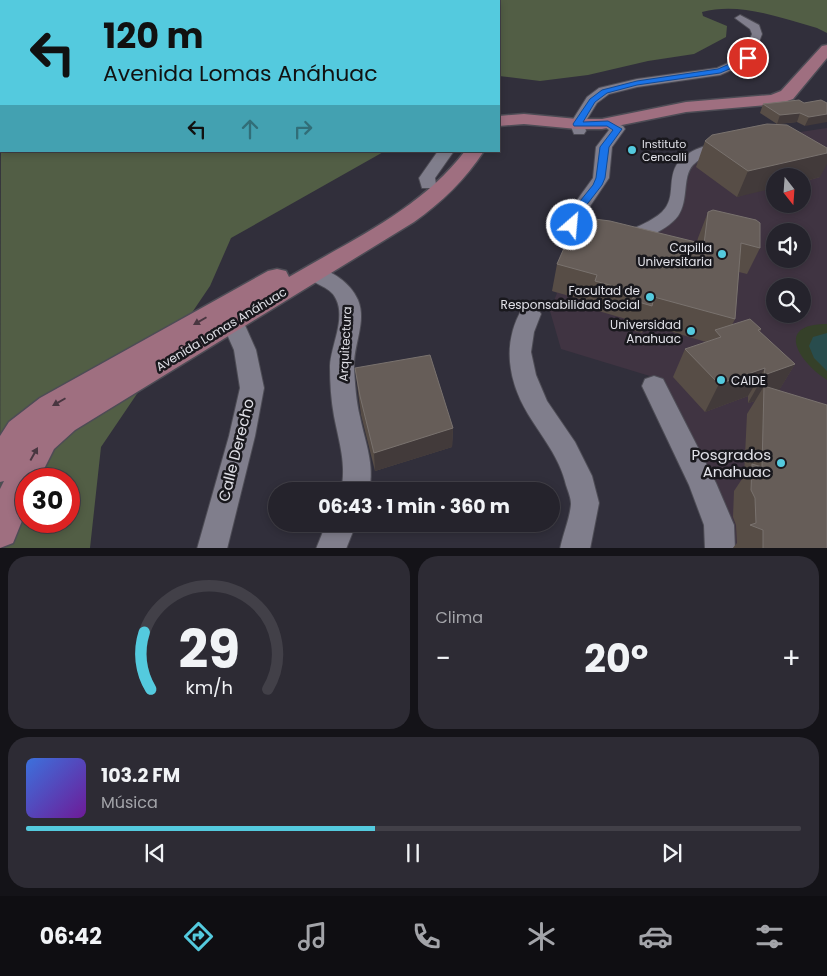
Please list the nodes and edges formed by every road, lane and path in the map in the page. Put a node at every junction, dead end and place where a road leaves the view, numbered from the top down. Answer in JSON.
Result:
{"nodes":[{"id":1,"x":740,"y":18,"type":"dead end"},
{"id":2,"x":827,"y":49,"type":"edge"},
{"id":3,"x":827,"y":67,"type":"edge"},
{"id":4,"x":500,"y":121,"type":"edge"},
{"id":5,"x":613,"y":126,"type":"junction"},
{"id":6,"x":578,"y":128,"type":"junction"},
{"id":7,"x":500,"y":130,"type":"edge"},
{"id":8,"x":745,"y":143,"type":"edge"},
{"id":9,"x":445,"y":152,"type":"edge"},
{"id":10,"x":457,"y":152,"type":"edge"},
{"id":11,"x":474,"y":152,"type":"edge"},
{"id":12,"x":428,"y":184,"type":"junction"},
{"id":13,"x":314,"y":273,"type":"junction"},
{"id":14,"x":231,"y":314,"type":"junction"},
{"id":15,"x":530,"y":314,"type":"dead end"},
{"id":16,"x":654,"y":386,"type":"dead end"},
{"id":17,"x":10,"y":441,"type":"edge"},
{"id":18,"x":0,"y":467,"type":"edge"},
{"id":19,"x":356,"y":482,"type":"edge"},
{"id":20,"x":0,"y":530,"type":"edge"},
{"id":21,"x":337,"y":532,"type":"edge"},
{"id":22,"x":212,"y":548,"type":"edge"},
{"id":23,"x":330,"y":548,"type":"edge"},
{"id":24,"x":575,"y":548,"type":"edge"},
{"id":25,"x":720,"y":548,"type":"edge"}],
"edges":[{"from":1,"to":6,"type":"street"},
{"from":2,"to":5,"type":"main road"},
{"from":3,"to":5,"type":"main road"},
{"from":4,"to":6,"type":"main road"},
{"from":5,"to":6,"type":"main road"},
{"from":5,"to":8,"type":"street"},
{"from":6,"to":7,"type":"main road"},
{"from":9,"to":12,"type":"street"},
{"from":10,"to":12,"type":"main road","name":"Avenida Lomas Anáhuac"},
{"from":11,"to":13,"type":"main road","name":"Avenida Lomas Anáhuac"},
{"from":12,"to":14,"type":"main road","name":"Avenida Lomas Anáhuac"},
{"from":13,"to":14,"type":"main road","name":"Avenida Lomas Anáhuac"},
{"from":13,"to":19,"type":"street","name":"Arquitectura"},
{"from":14,"to":17,"type":"main road","name":"Avenida Lomas Anáhuac","one_way":true},
{"from":20,"to":14,"type":"main road","name":"Avenida Lomas Anáhuac","one_way":true},
{"from":14,"to":22,"type":"street","name":"Calle Derecho"},
{"from":15,"to":24,"type":"street"},
{"from":16,"to":25,"type":"street"},
{"from":17,"to":18,"type":"main road","name":"Avenida Lomas Anáhuac"},
{"from":21,"to":23,"type":"street"}]}
